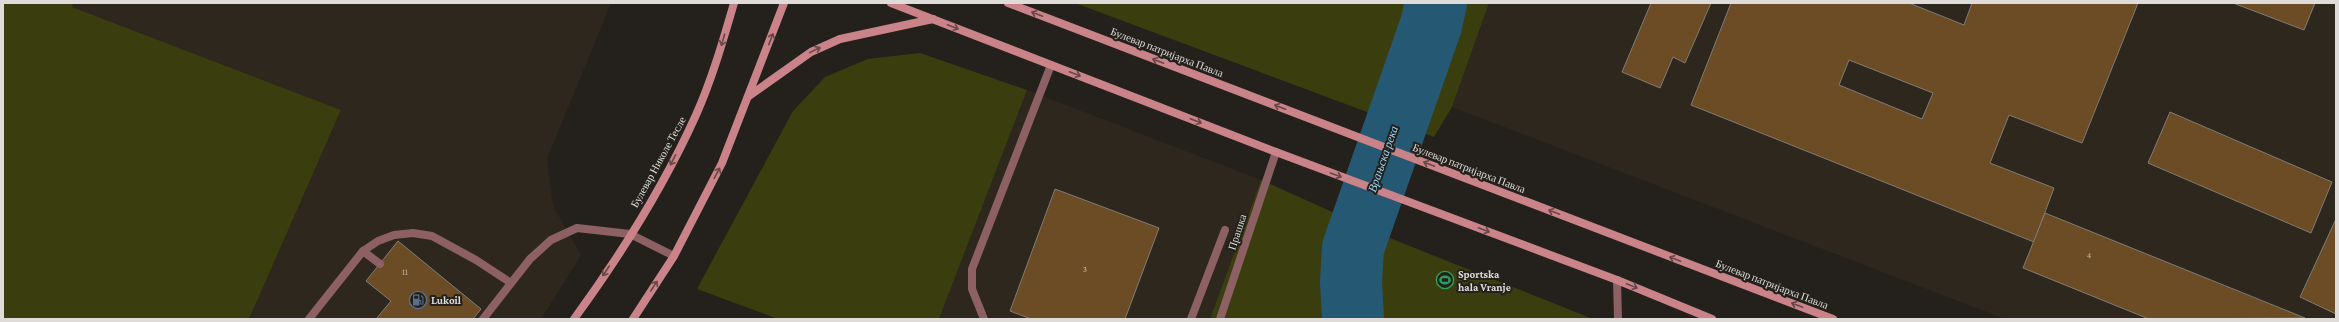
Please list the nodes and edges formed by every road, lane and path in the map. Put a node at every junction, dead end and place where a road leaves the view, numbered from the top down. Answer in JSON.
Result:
{"nodes":[{"id":1,"x":734,"y":3,"type":"edge"},
{"id":2,"x":784,"y":3,"type":"edge"},
{"id":3,"x":891,"y":3,"type":"edge"},
{"id":4,"x":1008,"y":3,"type":"edge"},
{"id":5,"x":933,"y":19,"type":"junction"},
{"id":6,"x":1051,"y":65,"type":"junction"},
{"id":7,"x":749,"y":97,"type":"junction"},
{"id":8,"x":1276,"y":152,"type":"junction"},
{"id":9,"x":1225,"y":230,"type":"dead end"},
{"id":10,"x":630,"y":234,"type":"junction"},
{"id":11,"x":363,"y":251,"type":"junction"},
{"id":12,"x":674,"y":256,"type":"junction"},
{"id":13,"x":380,"y":264,"type":"dead end"},
{"id":14,"x":1617,"y":280,"type":"junction"},
{"id":15,"x":511,"y":284,"type":"junction"},
{"id":16,"x":1706,"y":318,"type":"edge"},
{"id":17,"x":309,"y":319,"type":"edge"},
{"id":18,"x":483,"y":319,"type":"edge"},
{"id":19,"x":574,"y":319,"type":"edge"},
{"id":20,"x":633,"y":319,"type":"edge"},
{"id":21,"x":984,"y":319,"type":"edge"},
{"id":22,"x":1190,"y":319,"type":"edge"},
{"id":23,"x":1220,"y":319,"type":"edge"},
{"id":24,"x":1618,"y":319,"type":"edge"},
{"id":25,"x":1833,"y":319,"type":"edge"}],
"edges":[{"from":1,"to":10,"type":"main road","name":"Булевар Николе Тесле","one_way":true},
{"from":7,"to":2,"type":"main road","one_way":true},
{"from":3,"to":5,"type":"main road"},
{"from":25,"to":4,"type":"main road","name":"Булевар патријарха Павла","one_way":true},
{"from":5,"to":6,"type":"main road","one_way":true},
{"from":7,"to":5,"type":"main road","one_way":true},
{"from":6,"to":8,"type":"main road","one_way":true},
{"from":6,"to":21,"type":"street"},
{"from":12,"to":7,"type":"main road","one_way":true},
{"from":8,"to":14,"type":"main road","one_way":true},
{"from":8,"to":23,"type":"street","name":"Прашка"},
{"from":9,"to":22,"type":"street"},
{"from":10,"to":12,"type":"street"},
{"from":10,"to":15,"type":"street"},
{"from":10,"to":19,"type":"main road","name":"Булевар Николе Тесле","one_way":true},
{"from":11,"to":13,"type":"street"},
{"from":11,"to":15,"type":"street"},
{"from":11,"to":17,"type":"street"},
{"from":20,"to":12,"type":"main road","one_way":true},
{"from":14,"to":16,"type":"main road","one_way":true},
{"from":14,"to":24,"type":"street"},
{"from":15,"to":18,"type":"street"}]}
